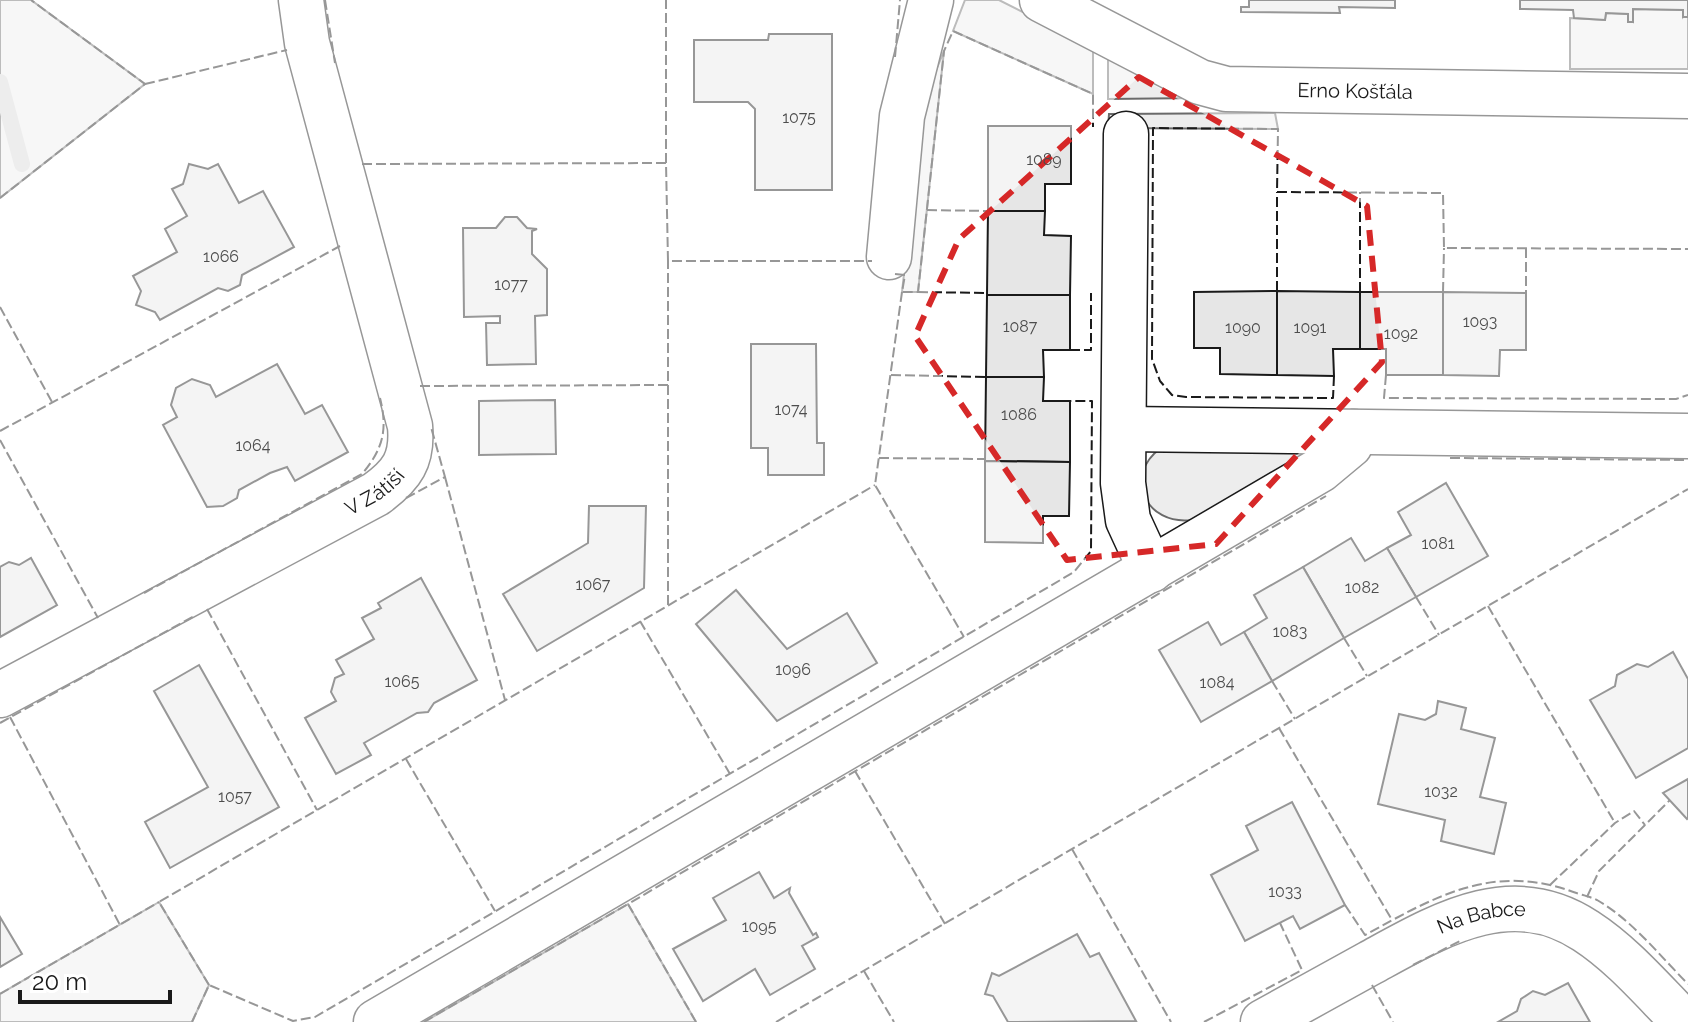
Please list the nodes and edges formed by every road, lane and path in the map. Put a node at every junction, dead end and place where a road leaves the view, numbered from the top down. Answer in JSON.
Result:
{"nodes":[{"id":1,"x":301,"y":0,"type":"edge"},
{"id":2,"x":931,"y":0,"type":"edge"},
{"id":3,"x":1042,"y":0,"type":"edge"},
{"id":4,"x":1688,"y":96,"type":"edge"},
{"id":5,"x":1126,"y":134,"type":"dead end"},
{"id":6,"x":889,"y":257,"type":"dead end"},
{"id":7,"x":1124,"y":429,"type":"junction"},
{"id":8,"x":1354,"y":432,"type":"junction"},
{"id":9,"x":1688,"y":436,"type":"edge"},
{"id":10,"x":1151,"y":570,"type":"junction"},
{"id":11,"x":0,"y":695,"type":"edge"},
{"id":12,"x":376,"y":1022,"type":"edge"},
{"id":13,"x":1263,"y":1022,"type":"edge"},
{"id":14,"x":1684,"y":1022,"type":"edge"}],
"edges":[{"from":1,"to":11,"type":"street","name":"V Zátiší"},
{"from":2,"to":6,"type":"street"},
{"from":3,"to":4,"type":"street","name":"Erno Košťála"},
{"from":5,"to":7,"type":"street"},
{"from":7,"to":8,"type":"street"},
{"from":7,"to":10,"type":"street"},
{"from":8,"to":9,"type":"street"},
{"from":8,"to":10,"type":"street"},
{"from":10,"to":12,"type":"street"},
{"from":13,"to":14,"type":"street","name":"Na Babce"}]}
